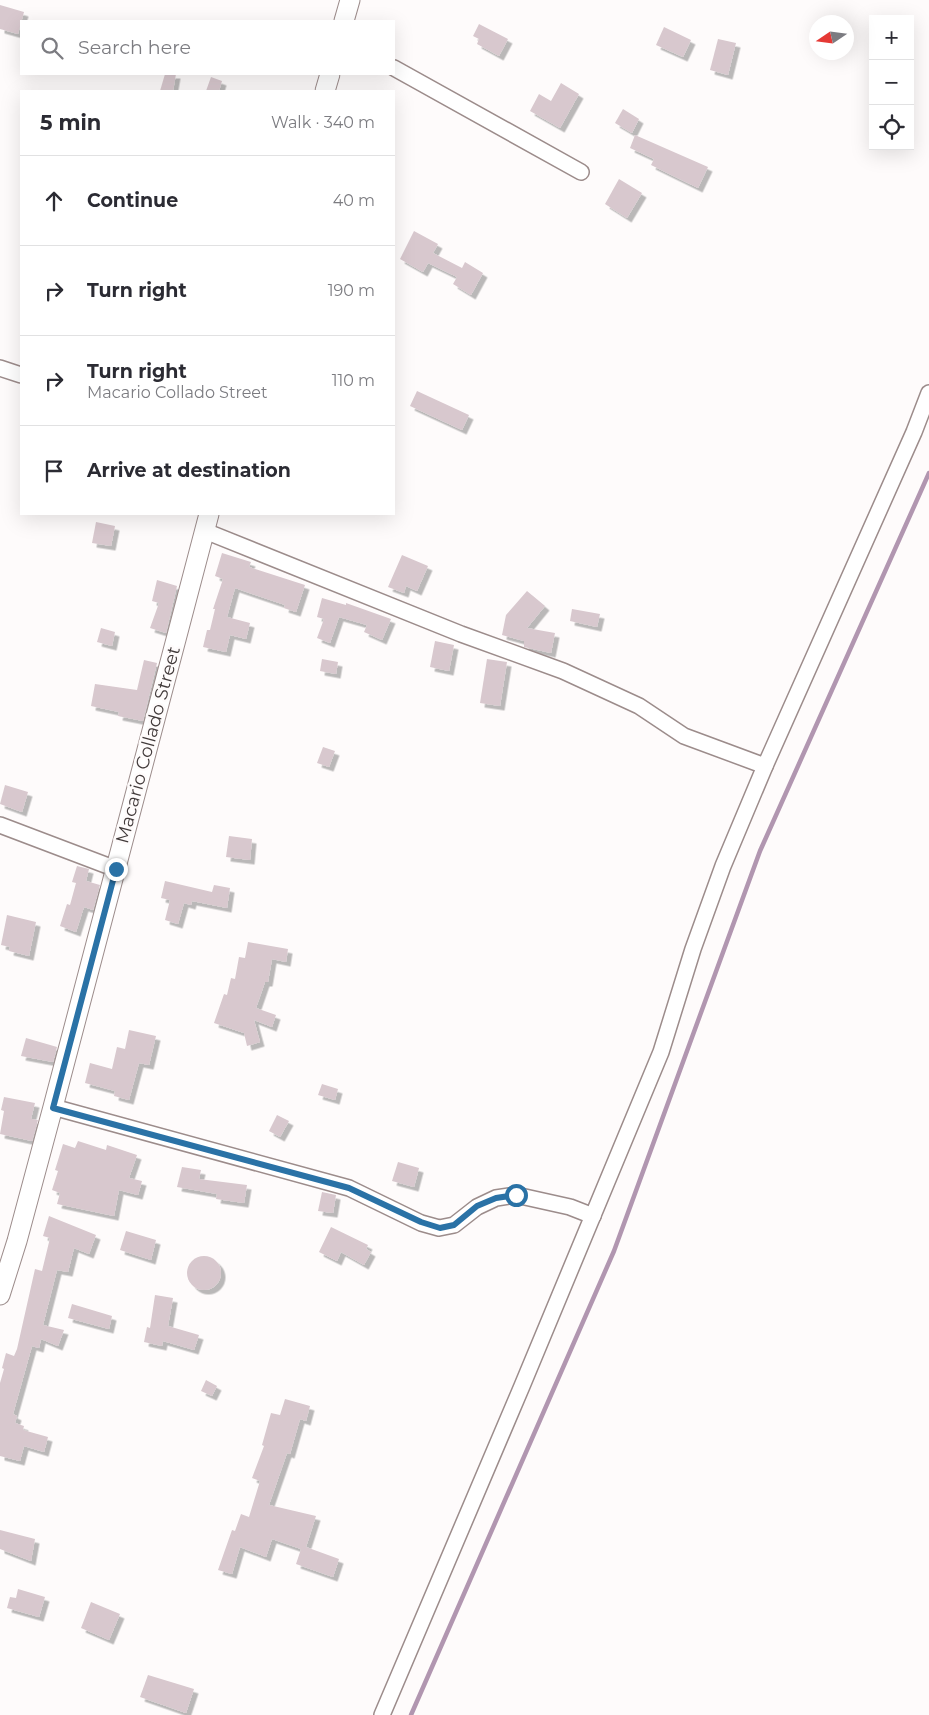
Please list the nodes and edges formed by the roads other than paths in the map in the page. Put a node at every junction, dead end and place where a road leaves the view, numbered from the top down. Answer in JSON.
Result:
{"nodes":[{"id":1,"x":350,"y":0,"type":"edge"},
{"id":2,"x":344,"y":20,"type":"edge"},
{"id":3,"x":395,"y":69,"type":"edge"},
{"id":4,"x":330,"y":75,"type":"edge"},
{"id":5,"x":325,"y":90,"type":"edge"},
{"id":6,"x":580,"y":172,"type":"dead end"},
{"id":7,"x":0,"y":368,"type":"edge"},
{"id":8,"x":20,"y":375,"type":"edge"},
{"id":9,"x":929,"y":393,"type":"edge"},
{"id":10,"x":207,"y":522,"type":"edge"},
{"id":11,"x":765,"y":766,"type":"junction"},
{"id":12,"x":0,"y":825,"type":"edge"},
{"id":13,"x":116,"y":869,"type":"junction"},
{"id":14,"x":53,"y":1108,"type":"junction"},
{"id":15,"x":593,"y":1216,"type":"junction"},
{"id":16,"x":0,"y":1295,"type":"edge"},
{"id":17,"x":382,"y":1715,"type":"edge"}],
"edges":[{"from":1,"to":2,"type":"street"},
{"from":3,"to":6,"type":"street"},
{"from":4,"to":5,"type":"street"},
{"from":7,"to":8,"type":"street"},
{"from":9,"to":11,"type":"street"},
{"from":10,"to":11,"type":"street"},
{"from":10,"to":13,"type":"street","name":"Macario Collado Street"},
{"from":11,"to":15,"type":"street"},
{"from":12,"to":13,"type":"street"},
{"from":13,"to":14,"type":"street","name":"Macario Collado Street"},
{"from":14,"to":15,"type":"street"},
{"from":14,"to":16,"type":"street","name":"Macario Collado Street"},
{"from":15,"to":17,"type":"street"}]}
